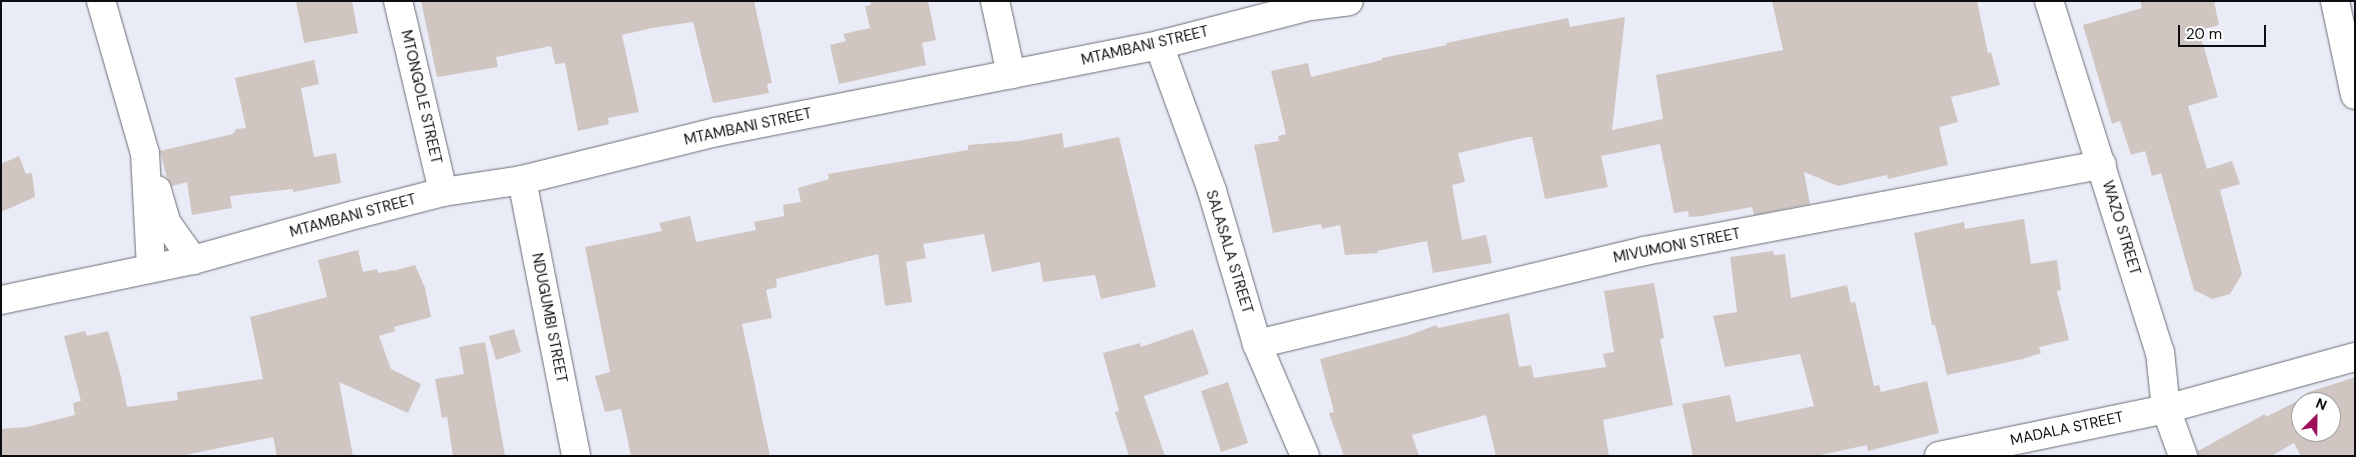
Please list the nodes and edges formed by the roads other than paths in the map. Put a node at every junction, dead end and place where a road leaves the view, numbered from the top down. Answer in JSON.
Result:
{"nodes":[{"id":1,"x":101,"y":1,"type":"edge"},
{"id":2,"x":398,"y":1,"type":"edge"},
{"id":3,"x":995,"y":1,"type":"edge"},
{"id":4,"x":1349,"y":1,"type":"edge"},
{"id":5,"x":2049,"y":1,"type":"edge"},
{"id":6,"x":2334,"y":1,"type":"edge"},
{"id":7,"x":1310,"y":4,"type":"edge"},
{"id":8,"x":1159,"y":45,"type":"junction"},
{"id":9,"x":1011,"y":74,"type":"junction"},
{"id":10,"x":2355,"y":95,"type":"edge"},
{"id":11,"x":145,"y":153,"type":"junction"},
{"id":12,"x":2102,"y":165,"type":"junction"},
{"id":13,"x":522,"y":180,"type":"junction"},
{"id":14,"x":443,"y":192,"type":"junction"},
{"id":15,"x":193,"y":260,"type":"junction"},
{"id":16,"x":151,"y":268,"type":"junction"},
{"id":17,"x":1,"y":300,"type":"edge"},
{"id":18,"x":1257,"y":344,"type":"junction"},
{"id":19,"x":2355,"y":357,"type":"edge"},
{"id":20,"x":2166,"y":408,"type":"junction"},
{"id":21,"x":576,"y":456,"type":"edge"},
{"id":22,"x":1305,"y":456,"type":"edge"},
{"id":23,"x":1939,"y":456,"type":"edge"},
{"id":24,"x":2183,"y":456,"type":"edge"}],
"edges":[{"from":1,"to":11,"type":"street"},
{"from":2,"to":14,"type":"street","name":"MTONGOLE STREET"},
{"from":3,"to":9,"type":"street"},
{"from":4,"to":7,"type":"street","name":"MTAMBANI STREET"},
{"from":5,"to":12,"type":"street","name":"WAZO STREET"},
{"from":6,"to":10,"type":"street"},
{"from":7,"to":8,"type":"street","name":"MTAMBANI STREET"},
{"from":8,"to":9,"type":"street","name":"MTAMBANI STREET"},
{"from":8,"to":18,"type":"street","name":"SALASALA STREET"},
{"from":9,"to":13,"type":"street","name":"MTAMBANI STREET"},
{"from":11,"to":15,"type":"street"},
{"from":11,"to":16,"type":"street"},
{"from":12,"to":18,"type":"street","name":"MIVUMONI STREET"},
{"from":12,"to":20,"type":"street","name":"WAZO STREET"},
{"from":13,"to":14,"type":"street","name":"MTAMBANI STREET"},
{"from":13,"to":21,"type":"street","name":"NDUGUMBI STREET"},
{"from":14,"to":15,"type":"street","name":"MTAMBANI STREET"},
{"from":15,"to":16,"type":"street","name":"MTAMBANI STREET"},
{"from":16,"to":17,"type":"street","name":"MTAMBANI STREET"},
{"from":18,"to":22,"type":"street","name":"SALASALA STREET"},
{"from":19,"to":20,"type":"street","name":"MADALA STREET"},
{"from":20,"to":23,"type":"street","name":"MADALA STREET"},
{"from":20,"to":24,"type":"street","name":"WAZO STREET"}]}
